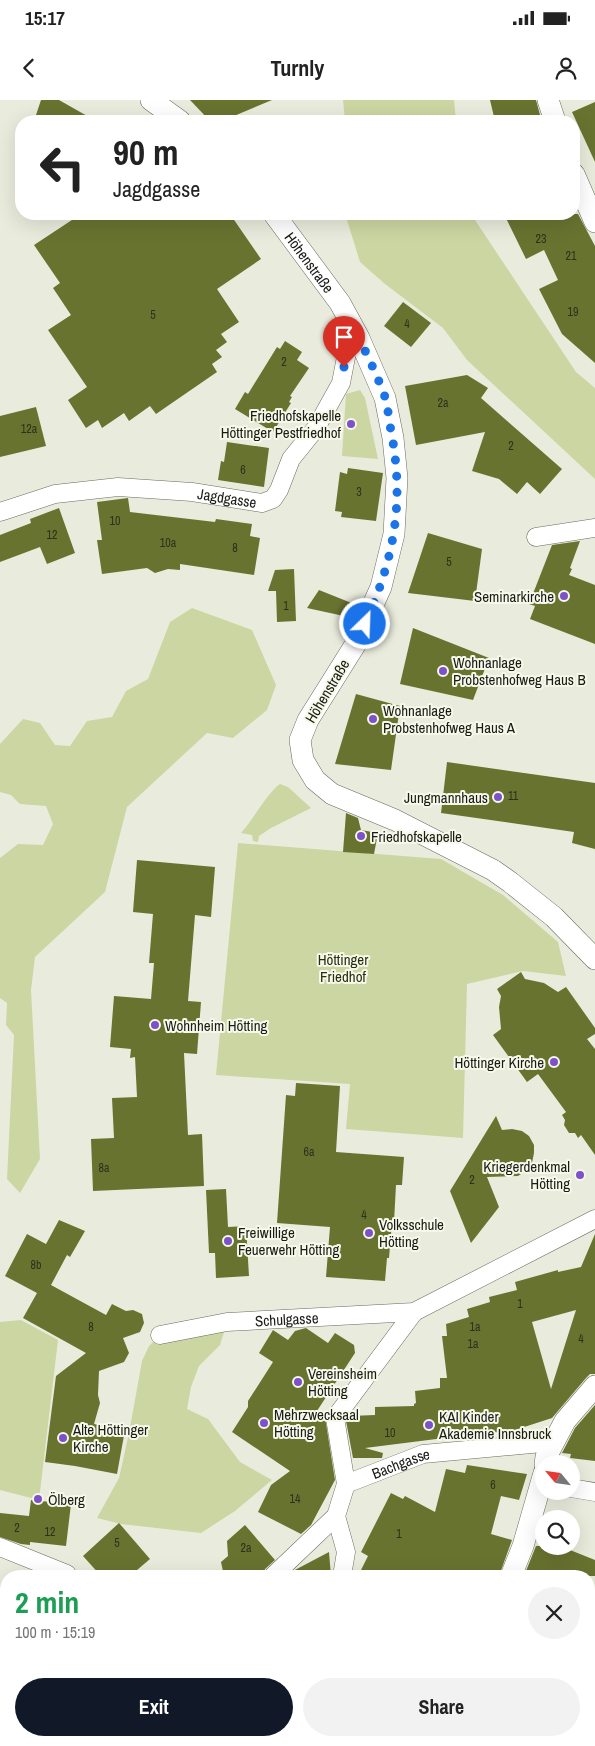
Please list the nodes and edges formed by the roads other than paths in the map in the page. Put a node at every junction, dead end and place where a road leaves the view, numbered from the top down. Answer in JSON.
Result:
{"nodes":[{"id":1,"x":151,"y":100,"type":"edge"},
{"id":2,"x":548,"y":100,"type":"edge"},
{"id":3,"x":172,"y":115,"type":"edge"},
{"id":4,"x":553,"y":115,"type":"edge"},
{"id":5,"x":580,"y":188,"type":"edge"},
{"id":6,"x":278,"y":220,"type":"edge"},
{"id":7,"x":595,"y":222,"type":"edge"},
{"id":8,"x":359,"y":338,"type":"junction"},
{"id":9,"x":0,"y":512,"type":"edge"},
{"id":10,"x":595,"y":528,"type":"edge"},
{"id":11,"x":536,"y":537,"type":"dead end"},
{"id":12,"x":595,"y":959,"type":"edge"},
{"id":13,"x":595,"y":1219,"type":"edge"},
{"id":14,"x":414,"y":1312,"type":"junction"},
{"id":15,"x":160,"y":1335,"type":"dead end"},
{"id":16,"x":595,"y":1386,"type":"edge"},
{"id":17,"x":553,"y":1442,"type":"junction"},
{"id":18,"x":547,"y":1455,"type":"edge"},
{"id":19,"x":346,"y":1484,"type":"junction"},
{"id":20,"x":580,"y":1490,"type":"edge"},
{"id":21,"x":595,"y":1492,"type":"edge"},
{"id":22,"x":537,"y":1500,"type":"edge"},
{"id":23,"x":336,"y":1516,"type":"junction"},
{"id":24,"x":0,"y":1547,"type":"edge"},
{"id":25,"x":54,"y":1570,"type":"edge"},
{"id":26,"x":280,"y":1570,"type":"edge"},
{"id":27,"x":343,"y":1570,"type":"edge"},
{"id":28,"x":514,"y":1570,"type":"edge"}],
"edges":[{"from":1,"to":3,"type":"street"},
{"from":2,"to":4,"type":"street"},
{"from":5,"to":7,"type":"street"},
{"from":6,"to":8,"type":"street","name":"Höhenstraße"},
{"from":8,"to":9,"type":"street","name":"Jagdgasse"},
{"from":8,"to":12,"type":"street","name":"Höhenstraße"},
{"from":10,"to":11,"type":"street"},
{"from":13,"to":14,"type":"street","name":"Schulgasse"},
{"from":14,"to":15,"type":"street","name":"Schulgasse"},
{"from":14,"to":19,"type":"street","name":"Schulgasse"},
{"from":16,"to":17,"type":"street"},
{"from":17,"to":18,"type":"street"},
{"from":17,"to":19,"type":"street","name":"Bachgasse"},
{"from":19,"to":23,"type":"street"},
{"from":20,"to":21,"type":"street"},
{"from":22,"to":28,"type":"street"},
{"from":23,"to":26,"type":"street"},
{"from":23,"to":27,"type":"street"},
{"from":24,"to":25,"type":"street"}]}
